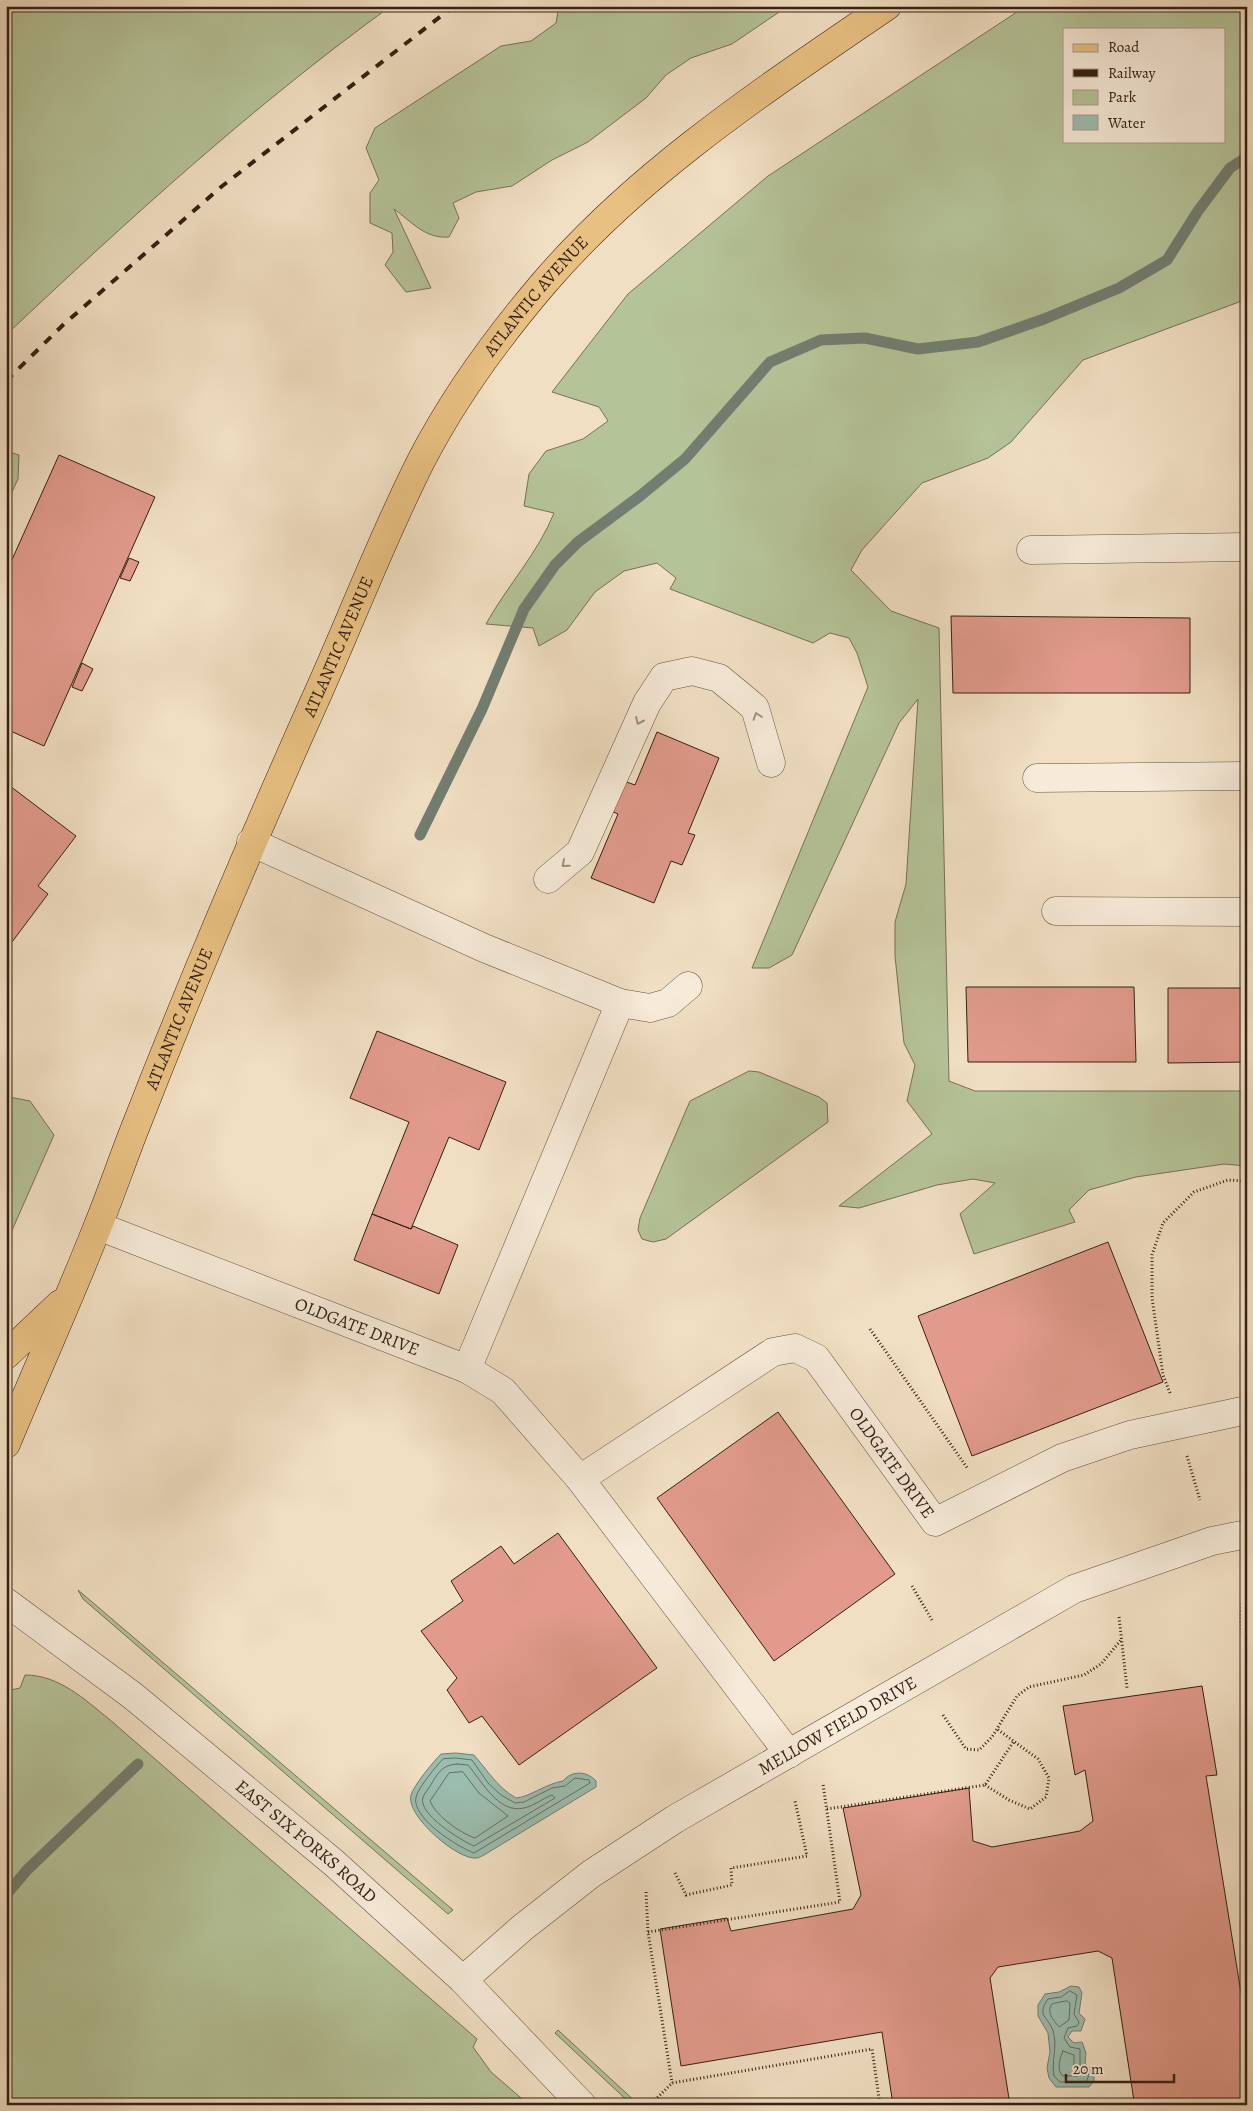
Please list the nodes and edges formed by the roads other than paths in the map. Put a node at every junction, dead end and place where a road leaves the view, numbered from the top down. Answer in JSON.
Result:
{"nodes":[{"id":1,"x":887,"y":6,"type":"edge"},
{"id":2,"x":1247,"y":547,"type":"edge"},
{"id":3,"x":1031,"y":550,"type":"dead end"},
{"id":4,"x":770,"y":763,"type":"dead end"},
{"id":5,"x":1247,"y":776,"type":"edge"},
{"id":6,"x":1037,"y":778,"type":"dead end"},
{"id":7,"x":251,"y":842,"type":"junction"},
{"id":8,"x":548,"y":879,"type":"dead end"},
{"id":9,"x":1056,"y":911,"type":"dead end"},
{"id":10,"x":1247,"y":912,"type":"edge"},
{"id":11,"x":688,"y":986,"type":"dead end"},
{"id":12,"x":620,"y":1003,"type":"junction"},
{"id":13,"x":98,"y":1226,"type":"junction"},
{"id":14,"x":68,"y":1296,"type":"junction"},
{"id":15,"x":6,"y":1355,"type":"edge"},
{"id":16,"x":467,"y":1369,"type":"junction"},
{"id":17,"x":1247,"y":1410,"type":"edge"},
{"id":18,"x":6,"y":1444,"type":"edge"},
{"id":19,"x":580,"y":1479,"type":"junction"},
{"id":20,"x":1247,"y":1534,"type":"edge"},
{"id":21,"x":6,"y":1602,"type":"edge"},
{"id":22,"x":789,"y":1754,"type":"junction"},
{"id":23,"x":463,"y":1980,"type":"junction"},
{"id":24,"x":582,"y":2105,"type":"edge"}],
"edges":[{"from":1,"to":7,"type":"main road","name":"ATLANTIC AVENUE"},
{"from":2,"to":3,"type":"street"},
{"from":4,"to":8,"type":"street","one_way":true},
{"from":5,"to":6,"type":"street"},
{"from":7,"to":12,"type":"street"},
{"from":7,"to":13,"type":"main road","name":"ATLANTIC AVENUE"},
{"from":9,"to":10,"type":"street"},
{"from":11,"to":12,"type":"street"},
{"from":12,"to":16,"type":"street"},
{"from":13,"to":14,"type":"main road","name":"ATLANTIC AVENUE"},
{"from":13,"to":16,"type":"street","name":"OLDGATE DRIVE"},
{"from":14,"to":15,"type":"main road"},
{"from":14,"to":18,"type":"main road","name":"ATLANTIC AVENUE"},
{"from":16,"to":19,"type":"street","name":"OLDGATE DRIVE"},
{"from":17,"to":19,"type":"street","name":"OLDGATE DRIVE"},
{"from":19,"to":22,"type":"street","name":"OLDGATE DRIVE"},
{"from":20,"to":22,"type":"street","name":"MELLOW FIELD DRIVE"},
{"from":21,"to":23,"type":"street","name":"EAST SIX FORKS ROAD"},
{"from":22,"to":23,"type":"street","name":"MELLOW FIELD DRIVE"},
{"from":23,"to":24,"type":"street","name":"EAST SIX FORKS ROAD"}]}
